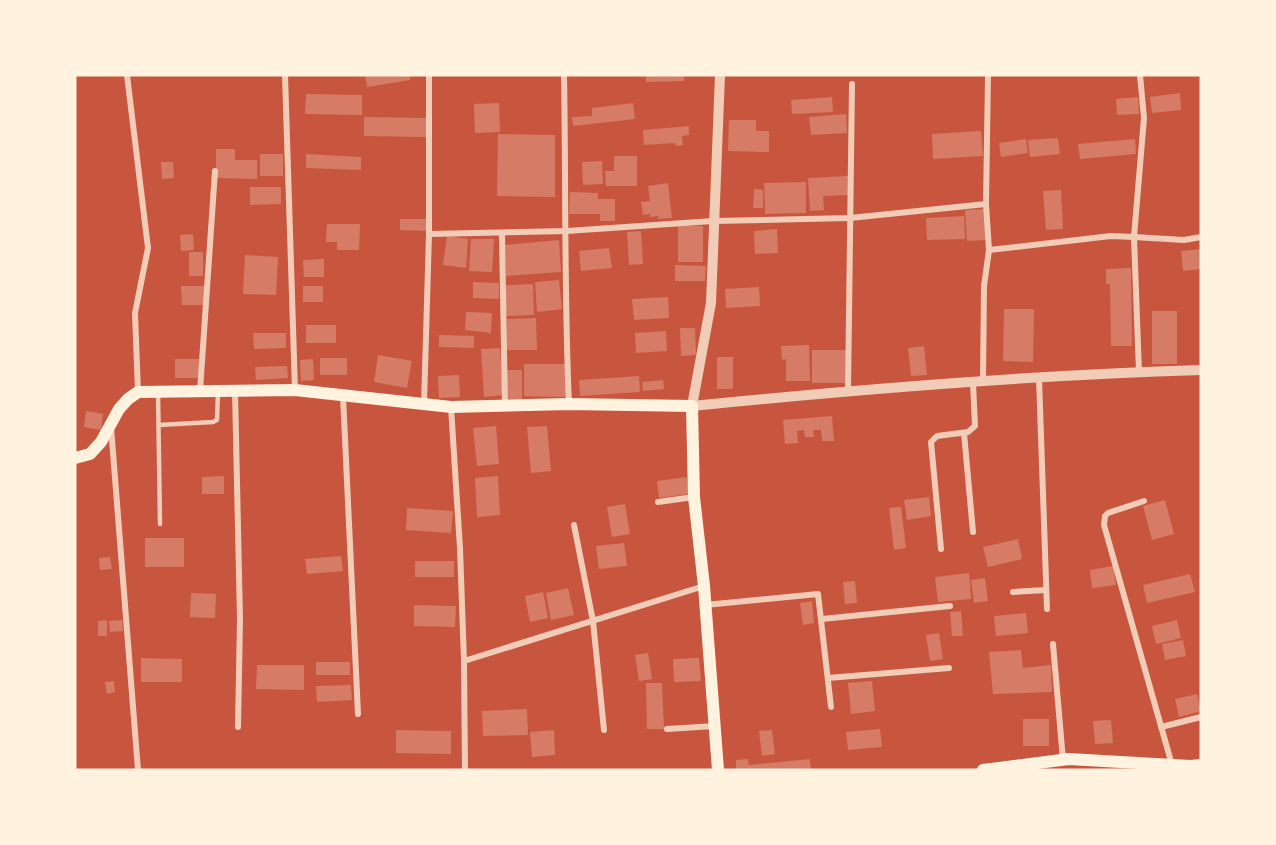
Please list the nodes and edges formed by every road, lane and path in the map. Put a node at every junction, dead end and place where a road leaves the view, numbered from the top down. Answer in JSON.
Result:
{"nodes":[{"id":1,"x":127,"y":75,"type":"edge"},
{"id":2,"x":285,"y":75,"type":"edge"},
{"id":3,"x":429,"y":75,"type":"edge"},
{"id":4,"x":564,"y":75,"type":"edge"},
{"id":5,"x":720,"y":75,"type":"edge"},
{"id":6,"x":988,"y":75,"type":"edge"},
{"id":7,"x":1140,"y":75,"type":"edge"},
{"id":8,"x":852,"y":84,"type":"dead end"},
{"id":9,"x":215,"y":171,"type":"dead end"},
{"id":10,"x":986,"y":204,"type":"junction"},
{"id":11,"x":850,"y":218,"type":"junction"},
{"id":12,"x":713,"y":221,"type":"junction"},
{"id":13,"x":567,"y":231,"type":"junction"},
{"id":14,"x":502,"y":233,"type":"junction"},
{"id":15,"x":429,"y":234,"type":"junction"},
{"id":16,"x":1134,"y":237,"type":"junction"},
{"id":17,"x":1201,"y":237,"type":"edge"},
{"id":18,"x":989,"y":250,"type":"junction"},
{"id":19,"x":1201,"y":370,"type":"edge"},
{"id":20,"x":1139,"y":372,"type":"junction"},
{"id":21,"x":1039,"y":378,"type":"junction"},
{"id":22,"x":978,"y":382,"type":"junction"},
{"id":23,"x":295,"y":390,"type":"junction"},
{"id":24,"x":235,"y":391,"type":"junction"},
{"id":25,"x":848,"y":391,"type":"junction"},
{"id":26,"x":158,"y":392,"type":"junction"},
{"id":27,"x":200,"y":392,"type":"junction"},
{"id":28,"x":218,"y":392,"type":"junction"},
{"id":29,"x":138,"y":393,"type":"junction"},
{"id":30,"x":343,"y":396,"type":"junction"},
{"id":31,"x":423,"y":404,"type":"junction"},
{"id":32,"x":569,"y":404,"type":"junction"},
{"id":33,"x":505,"y":406,"type":"junction"},
{"id":34,"x":692,"y":406,"type":"junction"},
{"id":35,"x":451,"y":407,"type":"junction"},
{"id":36,"x":111,"y":423,"type":"junction"},
{"id":37,"x":159,"y":425,"type":"junction"},
{"id":38,"x":964,"y":433,"type":"junction"},
{"id":39,"x":75,"y":458,"type":"edge"},
{"id":40,"x":694,"y":497,"type":"junction"},
{"id":41,"x":1144,"y":501,"type":"dead end"},
{"id":42,"x":658,"y":502,"type":"dead end"},
{"id":43,"x":160,"y":524,"type":"dead end"},
{"id":44,"x":574,"y":525,"type":"dead end"},
{"id":45,"x":973,"y":532,"type":"dead end"},
{"id":46,"x":941,"y":549,"type":"dead end"},
{"id":47,"x":704,"y":586,"type":"junction"},
{"id":48,"x":1046,"y":590,"type":"junction"},
{"id":49,"x":1013,"y":592,"type":"dead end"},
{"id":50,"x":705,"y":605,"type":"junction"},
{"id":51,"x":950,"y":606,"type":"dead end"},
{"id":52,"x":1047,"y":609,"type":"dead end"},
{"id":53,"x":822,"y":619,"type":"junction"},
{"id":54,"x":593,"y":621,"type":"junction"},
{"id":55,"x":1053,"y":644,"type":"dead end"},
{"id":56,"x":464,"y":662,"type":"junction"},
{"id":57,"x":949,"y":668,"type":"dead end"},
{"id":58,"x":828,"y":678,"type":"junction"},
{"id":59,"x":831,"y":707,"type":"dead end"},
{"id":60,"x":358,"y":714,"type":"dead end"},
{"id":61,"x":1201,"y":717,"type":"edge"},
{"id":62,"x":238,"y":726,"type":"dead end"},
{"id":63,"x":715,"y":726,"type":"junction"},
{"id":64,"x":1161,"y":727,"type":"junction"},
{"id":65,"x":668,"y":729,"type":"dead end"},
{"id":66,"x":604,"y":730,"type":"dead end"},
{"id":67,"x":1063,"y":760,"type":"junction"},
{"id":68,"x":1172,"y":765,"type":"junction"},
{"id":69,"x":1194,"y":767,"type":"edge"},
{"id":70,"x":138,"y":770,"type":"edge"},
{"id":71,"x":465,"y":770,"type":"edge"},
{"id":72,"x":718,"y":770,"type":"edge"},
{"id":73,"x":983,"y":770,"type":"edge"}],
"edges":[{"from":1,"to":29,"type":"street"},
{"from":2,"to":23,"type":"street"},
{"from":3,"to":15,"type":"street"},
{"from":4,"to":13,"type":"street"},
{"from":5,"to":12,"type":"street"},
{"from":6,"to":10,"type":"street"},
{"from":7,"to":16,"type":"street"},
{"from":8,"to":11,"type":"street"},
{"from":9,"to":27,"type":"street"},
{"from":10,"to":11,"type":"street"},
{"from":10,"to":18,"type":"street"},
{"from":11,"to":12,"type":"street"},
{"from":11,"to":25,"type":"street"},
{"from":12,"to":13,"type":"street"},
{"from":12,"to":34,"type":"street"},
{"from":13,"to":14,"type":"street"},
{"from":13,"to":32,"type":"street"},
{"from":14,"to":15,"type":"street"},
{"from":14,"to":33,"type":"street"},
{"from":15,"to":31,"type":"street"},
{"from":16,"to":17,"type":"street"},
{"from":16,"to":18,"type":"street"},
{"from":16,"to":20,"type":"street"},
{"from":18,"to":22,"type":"street"},
{"from":19,"to":20,"type":"street"},
{"from":20,"to":21,"type":"street"},
{"from":21,"to":22,"type":"street"},
{"from":21,"to":48,"type":"street"},
{"from":22,"to":25,"type":"street"},
{"from":22,"to":38,"type":"street"},
{"from":23,"to":24,"type":"main road"},
{"from":23,"to":30,"type":"main road"},
{"from":24,"to":28,"type":"main road"},
{"from":24,"to":62,"type":"street"},
{"from":25,"to":34,"type":"street"},
{"from":26,"to":27,"type":"main road"},
{"from":26,"to":29,"type":"main road"},
{"from":26,"to":37,"type":"lane"},
{"from":27,"to":28,"type":"main road"},
{"from":28,"to":37,"type":"lane"},
{"from":29,"to":36,"type":"main road"},
{"from":30,"to":31,"type":"main road"},
{"from":30,"to":60,"type":"street"},
{"from":31,"to":35,"type":"main road"},
{"from":32,"to":33,"type":"main road"},
{"from":32,"to":34,"type":"main road"},
{"from":33,"to":35,"type":"main road"},
{"from":34,"to":40,"type":"main road"},
{"from":35,"to":56,"type":"street"},
{"from":36,"to":39,"type":"main road"},
{"from":36,"to":70,"type":"street"},
{"from":37,"to":43,"type":"lane"},
{"from":38,"to":45,"type":"street"},
{"from":38,"to":46,"type":"street"},
{"from":40,"to":42,"type":"street"},
{"from":40,"to":47,"type":"main road"},
{"from":41,"to":64,"type":"street"},
{"from":44,"to":54,"type":"street"},
{"from":47,"to":50,"type":"main road"},
{"from":47,"to":54,"type":"street"},
{"from":48,"to":49,"type":"street"},
{"from":48,"to":52,"type":"street"},
{"from":50,"to":53,"type":"street"},
{"from":50,"to":63,"type":"main road"},
{"from":51,"to":53,"type":"street"},
{"from":53,"to":58,"type":"street"},
{"from":54,"to":56,"type":"street"},
{"from":54,"to":66,"type":"street"},
{"from":55,"to":67,"type":"street"},
{"from":56,"to":71,"type":"street"},
{"from":57,"to":58,"type":"street"},
{"from":58,"to":59,"type":"street"},
{"from":61,"to":64,"type":"street"},
{"from":63,"to":65,"type":"street"},
{"from":63,"to":72,"type":"main road"},
{"from":64,"to":68,"type":"street"},
{"from":67,"to":68,"type":"main road"},
{"from":67,"to":73,"type":"main road"},
{"from":68,"to":69,"type":"main road"}]}
